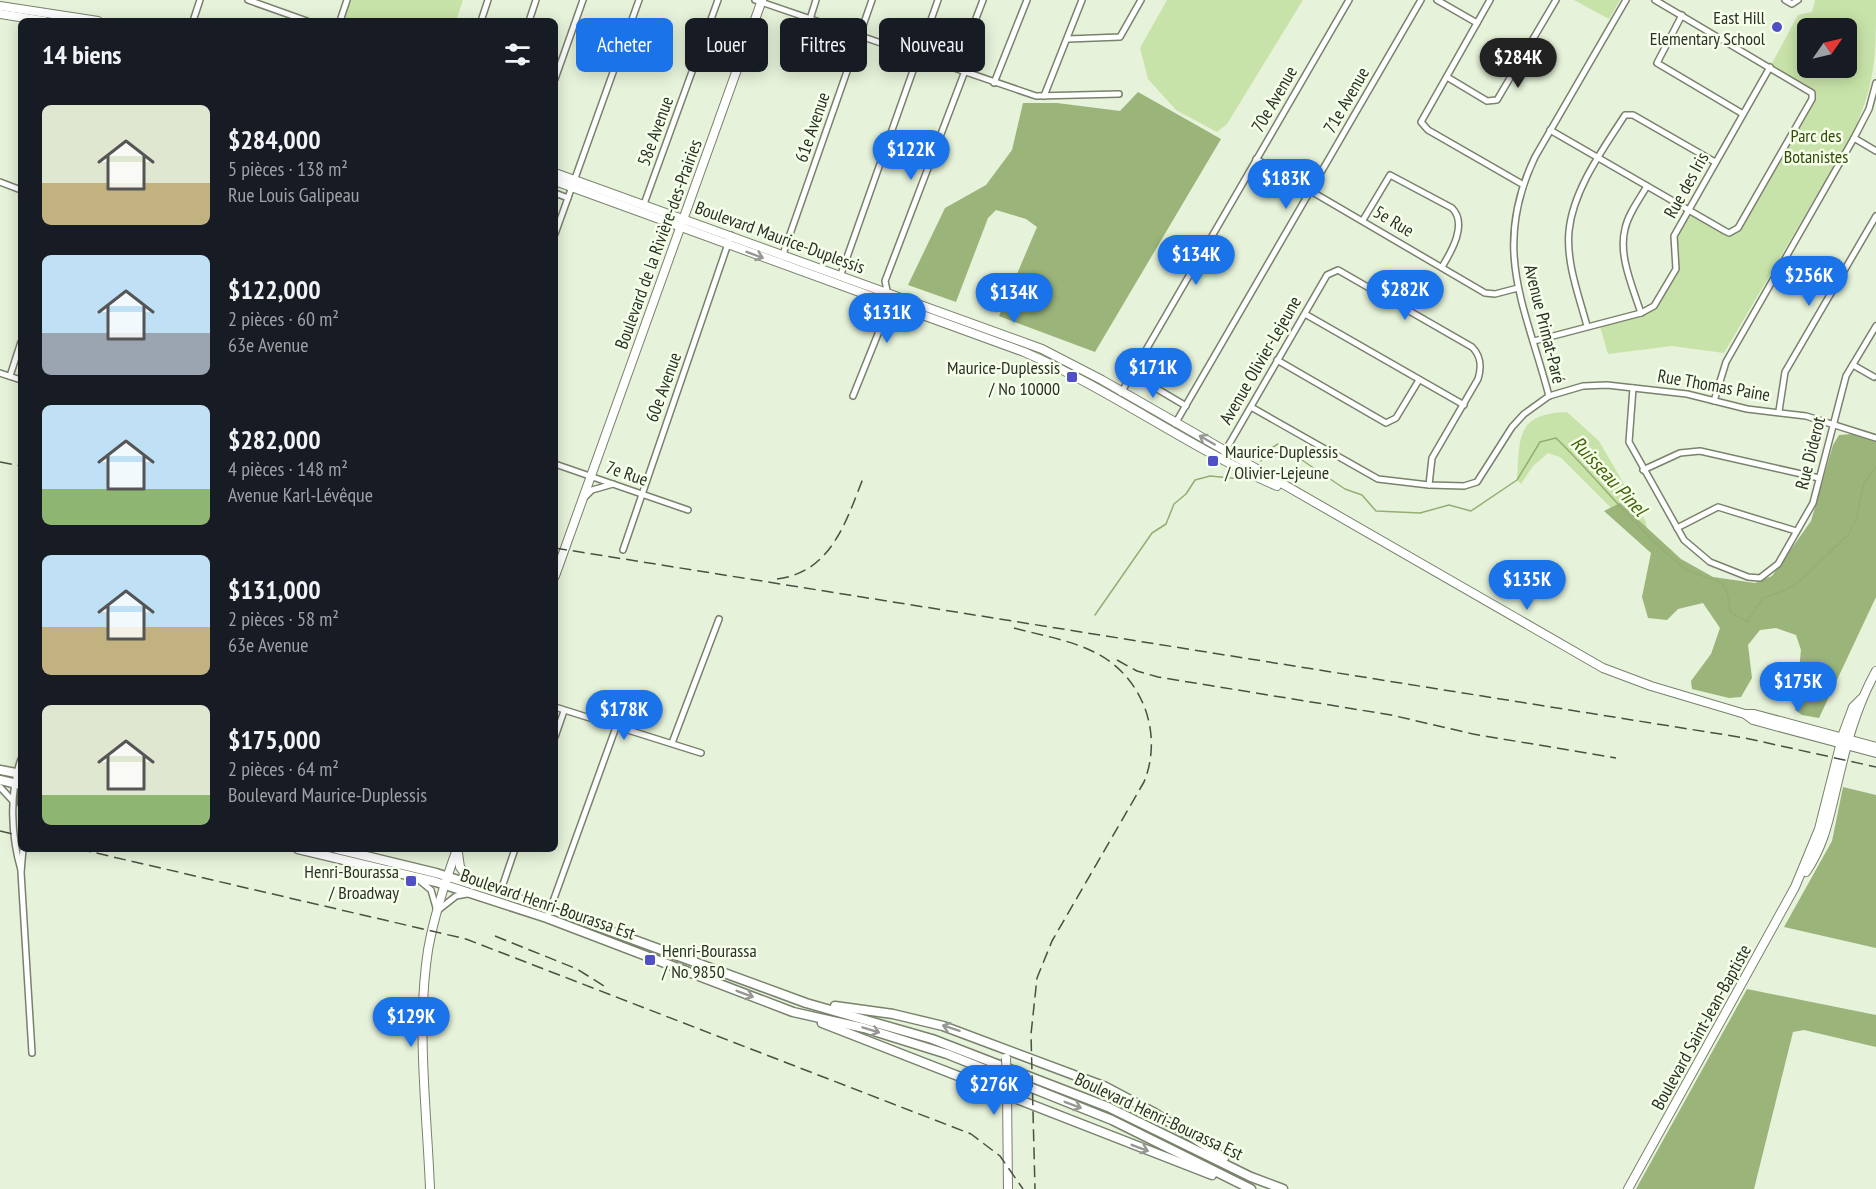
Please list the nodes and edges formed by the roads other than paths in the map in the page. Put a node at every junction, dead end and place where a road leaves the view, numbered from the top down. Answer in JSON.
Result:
{"nodes":[{"id":1,"x":200,"y":0,"type":"edge"},
{"id":2,"x":248,"y":0,"type":"edge"},
{"id":3,"x":347,"y":0,"type":"edge"},
{"id":4,"x":489,"y":0,"type":"edge"},
{"id":5,"x":536,"y":0,"type":"edge"},
{"id":6,"x":583,"y":0,"type":"edge"},
{"id":7,"x":639,"y":0,"type":"edge"},
{"id":8,"x":718,"y":0,"type":"edge"},
{"id":9,"x":816,"y":0,"type":"edge"},
{"id":10,"x":872,"y":0,"type":"edge"},
{"id":11,"x":938,"y":0,"type":"edge"},
{"id":12,"x":983,"y":0,"type":"edge"},
{"id":13,"x":1027,"y":0,"type":"edge"},
{"id":14,"x":1082,"y":0,"type":"edge"},
{"id":15,"x":1141,"y":0,"type":"edge"},
{"id":16,"x":1349,"y":0,"type":"edge"},
{"id":17,"x":1421,"y":0,"type":"edge"},
{"id":18,"x":1437,"y":0,"type":"edge"},
{"id":19,"x":1490,"y":0,"type":"edge"},
{"id":20,"x":1556,"y":0,"type":"edge"},
{"id":21,"x":1626,"y":0,"type":"edge"},
{"id":22,"x":1655,"y":0,"type":"edge"},
{"id":23,"x":1785,"y":0,"type":"edge"},
{"id":24,"x":1798,"y":0,"type":"edge"},
{"id":25,"x":759,"y":1,"type":"edge"},
{"id":26,"x":0,"y":6,"type":"edge"},
{"id":27,"x":0,"y":14,"type":"edge"},
{"id":28,"x":1682,"y":15,"type":"junction"},
{"id":29,"x":25,"y":18,"type":"edge"},
{"id":30,"x":78,"y":18,"type":"edge"},
{"id":31,"x":194,"y":18,"type":"edge"},
{"id":32,"x":299,"y":18,"type":"edge"},
{"id":33,"x":341,"y":18,"type":"edge"},
{"id":34,"x":482,"y":18,"type":"edge"},
{"id":35,"x":530,"y":18,"type":"edge"},
{"id":36,"x":807,"y":18,"type":"edge"},
{"id":37,"x":810,"y":18,"type":"edge"},
{"id":38,"x":866,"y":18,"type":"edge"},
{"id":39,"x":932,"y":18,"type":"edge"},
{"id":40,"x":976,"y":18,"type":"edge"},
{"id":41,"x":1477,"y":23,"type":"junction"},
{"id":42,"x":1068,"y":39,"type":"junction"},
{"id":43,"x":1770,"y":67,"type":"junction"},
{"id":44,"x":558,"y":71,"type":"edge"},
{"id":45,"x":847,"y":72,"type":"edge"},
{"id":46,"x":912,"y":72,"type":"edge"},
{"id":47,"x":965,"y":72,"type":"edge"},
{"id":48,"x":968,"y":72,"type":"edge"},
{"id":49,"x":1447,"y":77,"type":"junction"},
{"id":50,"x":994,"y":82,"type":"junction"},
{"id":51,"x":1876,"y":83,"type":"edge"},
{"id":52,"x":1119,"y":94,"type":"dead end"},
{"id":53,"x":1044,"y":96,"type":"junction"},
{"id":54,"x":1743,"y":114,"type":"junction"},
{"id":55,"x":1550,"y":130,"type":"junction"},
{"id":56,"x":1854,"y":138,"type":"junction"},
{"id":57,"x":1876,"y":152,"type":"edge"},
{"id":58,"x":1256,"y":159,"type":"junction"},
{"id":59,"x":1599,"y":159,"type":"junction"},
{"id":60,"x":1715,"y":162,"type":"junction"},
{"id":61,"x":558,"y":175,"type":"edge"},
{"id":62,"x":558,"y":181,"type":"edge"},
{"id":63,"x":0,"y":182,"type":"edge"},
{"id":64,"x":573,"y":183,"type":"junction"},
{"id":65,"x":1522,"y":184,"type":"junction"},
{"id":66,"x":1647,"y":186,"type":"junction"},
{"id":67,"x":18,"y":189,"type":"edge"},
{"id":68,"x":1311,"y":190,"type":"junction"},
{"id":69,"x":558,"y":194,"type":"edge"},
{"id":70,"x":568,"y":198,"type":"junction"},
{"id":71,"x":644,"y":204,"type":"junction"},
{"id":72,"x":1688,"y":210,"type":"junction"},
{"id":73,"x":1876,"y":216,"type":"edge"},
{"id":74,"x":1363,"y":220,"type":"junction"},
{"id":75,"x":683,"y":223,"type":"junction"},
{"id":76,"x":558,"y":226,"type":"edge"},
{"id":77,"x":731,"y":235,"type":"junction"},
{"id":78,"x":728,"y":245,"type":"junction"},
{"id":79,"x":783,"y":254,"type":"junction"},
{"id":80,"x":1785,"y":262,"type":"junction"},
{"id":81,"x":780,"y":264,"type":"junction"},
{"id":82,"x":1442,"y":267,"type":"junction"},
{"id":83,"x":841,"y":275,"type":"junction"},
{"id":84,"x":837,"y":284,"type":"junction"},
{"id":85,"x":1518,"y":288,"type":"junction"},
{"id":86,"x":1832,"y":290,"type":"junction"},
{"id":87,"x":886,"y":291,"type":"junction"},
{"id":88,"x":890,"y":304,"type":"junction"},
{"id":89,"x":1641,"y":312,"type":"junction"},
{"id":90,"x":1305,"y":314,"type":"junction"},
{"id":91,"x":1587,"y":326,"type":"junction"},
{"id":92,"x":1876,"y":326,"type":"edge"},
{"id":93,"x":1534,"y":341,"type":"junction"},
{"id":94,"x":1042,"y":349,"type":"junction"},
{"id":95,"x":18,"y":350,"type":"edge"},
{"id":96,"x":1038,"y":358,"type":"junction"},
{"id":97,"x":1277,"y":360,"type":"junction"},
{"id":98,"x":1853,"y":365,"type":"junction"},
{"id":99,"x":0,"y":373,"type":"edge"},
{"id":100,"x":1132,"y":374,"type":"junction"},
{"id":101,"x":9,"y":376,"type":"junction"},
{"id":102,"x":1874,"y":377,"type":"dead end"},
{"id":103,"x":18,"y":379,"type":"edge"},
{"id":104,"x":1419,"y":380,"type":"junction"},
{"id":105,"x":1633,"y":388,"type":"junction"},
{"id":106,"x":1122,"y":391,"type":"junction"},
{"id":107,"x":853,"y":396,"type":"dead end"},
{"id":108,"x":1549,"y":396,"type":"junction"},
{"id":109,"x":1116,"y":400,"type":"junction"},
{"id":110,"x":1714,"y":401,"type":"junction"},
{"id":111,"x":1464,"y":405,"type":"junction"},
{"id":112,"x":1186,"y":406,"type":"junction"},
{"id":113,"x":1251,"y":407,"type":"junction"},
{"id":114,"x":1779,"y":411,"type":"junction"},
{"id":115,"x":1176,"y":422,"type":"junction"},
{"id":116,"x":1833,"y":423,"type":"junction"},
{"id":117,"x":1170,"y":432,"type":"junction"},
{"id":118,"x":1874,"y":438,"type":"edge"},
{"id":119,"x":1225,"y":451,"type":"junction"},
{"id":120,"x":1220,"y":460,"type":"junction"},
{"id":121,"x":558,"y":465,"type":"edge"},
{"id":122,"x":1643,"y":470,"type":"junction"},
{"id":123,"x":591,"y":476,"type":"junction"},
{"id":124,"x":1819,"y":478,"type":"junction"},
{"id":125,"x":614,"y":484,"type":"junction"},
{"id":126,"x":1429,"y":485,"type":"junction"},
{"id":127,"x":641,"y":494,"type":"junction"},
{"id":128,"x":583,"y":499,"type":"junction"},
{"id":129,"x":1312,"y":501,"type":"junction"},
{"id":130,"x":688,"y":510,"type":"dead end"},
{"id":131,"x":1677,"y":528,"type":"junction"},
{"id":132,"x":1796,"y":531,"type":"junction"},
{"id":133,"x":623,"y":550,"type":"dead end"},
{"id":134,"x":558,"y":568,"type":"edge"},
{"id":135,"x":719,"y":619,"type":"dead end"},
{"id":136,"x":1876,"y":671,"type":"edge"},
{"id":137,"x":558,"y":708,"type":"edge"},
{"id":138,"x":564,"y":711,"type":"junction"},
{"id":139,"x":616,"y":727,"type":"junction"},
{"id":140,"x":558,"y":728,"type":"edge"},
{"id":141,"x":672,"y":743,"type":"junction"},
{"id":142,"x":1844,"y":743,"type":"junction"},
{"id":143,"x":1876,"y":747,"type":"edge"},
{"id":144,"x":701,"y":753,"type":"dead end"},
{"id":145,"x":1876,"y":753,"type":"edge"},
{"id":146,"x":0,"y":770,"type":"edge"},
{"id":147,"x":0,"y":780,"type":"edge"},
{"id":148,"x":18,"y":780,"type":"edge"},
{"id":149,"x":18,"y":781,"type":"edge"},
{"id":150,"x":18,"y":784,"type":"edge"},
{"id":151,"x":0,"y":787,"type":"edge"},
{"id":152,"x":12,"y":800,"type":"junction"},
{"id":153,"x":23,"y":852,"type":"edge"},
{"id":154,"x":336,"y":852,"type":"edge"},
{"id":155,"x":456,"y":852,"type":"edge"},
{"id":156,"x":458,"y":852,"type":"edge"},
{"id":157,"x":514,"y":852,"type":"edge"},
{"id":158,"x":21,"y":872,"type":"junction"},
{"id":159,"x":402,"y":873,"type":"junction"},
{"id":160,"x":446,"y":881,"type":"junction"},
{"id":161,"x":473,"y":890,"type":"junction"},
{"id":162,"x":500,"y":893,"type":"junction"},
{"id":163,"x":550,"y":909,"type":"junction"},
{"id":164,"x":437,"y":911,"type":"junction"},
{"id":165,"x":547,"y":918,"type":"junction"},
{"id":166,"x":806,"y":1003,"type":"junction"},
{"id":167,"x":793,"y":1012,"type":"junction"},
{"id":168,"x":32,"y":1053,"type":"dead end"},
{"id":169,"x":1006,"y":1053,"type":"junction"},
{"id":170,"x":1007,"y":1096,"type":"junction"},
{"id":171,"x":1251,"y":1177,"type":"junction"},
{"id":172,"x":1630,"y":1186,"type":"edge"},
{"id":173,"x":1249,"y":1188,"type":"edge"},
{"id":174,"x":430,"y":1189,"type":"edge"},
{"id":175,"x":1008,"y":1189,"type":"edge"},
{"id":176,"x":1283,"y":1189,"type":"edge"}],
"edges":[{"from":1,"to":31,"type":"street"},
{"from":2,"to":32,"type":"street"},
{"from":3,"to":33,"type":"street"},
{"from":4,"to":34,"type":"street"},
{"from":5,"to":35,"type":"street"},
{"from":6,"to":44,"type":"street"},
{"from":7,"to":64,"type":"street"},
{"from":8,"to":71,"type":"street","name":"58e Avenue"},
{"from":9,"to":37,"type":"street"},
{"from":10,"to":38,"type":"street","name":"61e Avenue"},
{"from":11,"to":39,"type":"street"},
{"from":12,"to":40,"type":"street"},
{"from":13,"to":50,"type":"street"},
{"from":14,"to":42,"type":"street"},
{"from":15,"to":42,"type":"street"},
{"from":16,"to":58,"type":"street","name":"70e Avenue"},
{"from":17,"to":68,"type":"street","name":"71e Avenue"},
{"from":18,"to":41,"type":"street"},
{"from":19,"to":41,"type":"street"},
{"from":20,"to":49,"type":"street"},
{"from":21,"to":55,"type":"street","name":"Avenue Primat-Paré"},
{"from":22,"to":28,"type":"street"},
{"from":23,"to":24,"type":"street"},
{"from":25,"to":36,"type":"street"},
{"from":25,"to":75,"type":"street","name":"Boulevard de la Rivière-des-Prairies"},
{"from":26,"to":30,"type":"street"},
{"from":27,"to":29,"type":"street"},
{"from":28,"to":43,"type":"street"},
{"from":28,"to":54,"type":"street"},
{"from":41,"to":49,"type":"street"},
{"from":42,"to":53,"type":"street"},
{"from":43,"to":54,"type":"street","name":"Rue des Iris"},
{"from":43,"to":72,"type":"street"},
{"from":45,"to":79,"type":"street","name":"61e Avenue"},
{"from":46,"to":83,"type":"street"},
{"from":47,"to":87,"type":"street"},
{"from":48,"to":50,"type":"street"},
{"from":49,"to":65,"type":"street"},
{"from":50,"to":53,"type":"street"},
{"from":51,"to":56,"type":"street"},
{"from":52,"to":53,"type":"street"},
{"from":54,"to":60,"type":"street","name":"Rue des Iris"},
{"from":55,"to":59,"type":"street"},
{"from":55,"to":65,"type":"street","name":"Avenue Primat-Paré"},
{"from":56,"to":57,"type":"street"},
{"from":56,"to":80,"type":"street"},
{"from":58,"to":68,"type":"street","name":"5e Rue"},
{"from":58,"to":100,"type":"street","name":"70e Avenue"},
{"from":59,"to":60,"type":"street"},
{"from":59,"to":66,"type":"street"},
{"from":59,"to":91,"type":"street"},
{"from":60,"to":72,"type":"street","name":"Rue des Iris"},
{"from":61,"to":64,"type":"street","name":"Boulevard Maurice-Duplessis"},
{"from":62,"to":64,"type":"street","name":"Boulevard Maurice-Duplessis"},
{"from":63,"to":67,"type":"street"},
{"from":64,"to":70,"type":"street"},
{"from":64,"to":71,"type":"street","name":"Boulevard Maurice-Duplessis"},
{"from":64,"to":75,"type":"street","name":"Boulevard Maurice-Duplessis"},
{"from":65,"to":85,"type":"street","name":"Avenue Primat-Paré"},
{"from":66,"to":72,"type":"street"},
{"from":66,"to":89,"type":"street"},
{"from":68,"to":74,"type":"street","name":"5e Rue"},
{"from":68,"to":112,"type":"street","name":"71e Avenue"},
{"from":69,"to":70,"type":"street"},
{"from":70,"to":76,"type":"street"},
{"from":71,"to":75,"type":"street","name":"Boulevard Maurice-Duplessis"},
{"from":72,"to":89,"type":"street","name":"Rue des Iris"},
{"from":73,"to":86,"type":"street"},
{"from":74,"to":82,"type":"street","name":"5e Rue"},
{"from":74,"to":82,"type":"street"},
{"from":75,"to":77,"type":"street","name":"Boulevard Maurice-Duplessis"},
{"from":75,"to":78,"type":"street","name":"Boulevard Maurice-Duplessis"},
{"from":75,"to":123,"type":"street","name":"Boulevard de la Rivière-des-Prairies"},
{"from":77,"to":78,"type":"street","name":"60e Avenue"},
{"from":77,"to":79,"type":"street","name":"Boulevard Maurice-Duplessis"},
{"from":78,"to":81,"type":"street","name":"Boulevard Maurice-Duplessis","one_way":true},
{"from":78,"to":127,"type":"street","name":"60e Avenue"},
{"from":79,"to":81,"type":"street","name":"61e Avenue"},
{"from":79,"to":83,"type":"street","name":"Boulevard Maurice-Duplessis"},
{"from":80,"to":86,"type":"street"},
{"from":80,"to":110,"type":"street"},
{"from":81,"to":84,"type":"street","name":"Boulevard Maurice-Duplessis"},
{"from":82,"to":85,"type":"street","name":"5e Rue"},
{"from":83,"to":84,"type":"street"},
{"from":83,"to":87,"type":"street","name":"Boulevard Maurice-Duplessis"},
{"from":84,"to":88,"type":"street","name":"Boulevard Maurice-Duplessis"},
{"from":85,"to":93,"type":"street","name":"Avenue Primat-Paré"},
{"from":86,"to":114,"type":"street"},
{"from":87,"to":88,"type":"street"},
{"from":87,"to":94,"type":"street","name":"Boulevard Maurice-Duplessis"},
{"from":88,"to":96,"type":"street","name":"Boulevard Maurice-Duplessis"},
{"from":88,"to":107,"type":"street"},
{"from":89,"to":91,"type":"street","name":"Rue des Iris"},
{"from":90,"to":97,"type":"street","name":"Avenue Olivier-Lejeune"},
{"from":90,"to":104,"type":"street"},
{"from":90,"to":111,"type":"street","name":"Avenue Olivier-Lejeune"},
{"from":91,"to":93,"type":"street","name":"Rue des Iris"},
{"from":92,"to":98,"type":"street","name":"Rue Diderot"},
{"from":93,"to":108,"type":"street","name":"Avenue Primat-Paré"},
{"from":94,"to":96,"type":"street"},
{"from":94,"to":106,"type":"street","name":"Boulevard Maurice-Duplessis"},
{"from":95,"to":101,"type":"street"},
{"from":96,"to":109,"type":"street","name":"Boulevard Maurice-Duplessis"},
{"from":97,"to":104,"type":"street"},
{"from":97,"to":113,"type":"street","name":"Avenue Olivier-Lejeune"},
{"from":98,"to":102,"type":"street"},
{"from":98,"to":116,"type":"street","name":"Rue Diderot"},
{"from":99,"to":101,"type":"street"},
{"from":100,"to":106,"type":"street","name":"70e Avenue"},
{"from":100,"to":112,"type":"street"},
{"from":101,"to":103,"type":"street"},
{"from":104,"to":111,"type":"street"},
{"from":105,"to":108,"type":"street","name":"Rue Thomas Paine"},
{"from":105,"to":110,"type":"street","name":"Rue Thomas Paine"},
{"from":105,"to":122,"type":"street"},
{"from":106,"to":109,"type":"street","name":"70e Avenue"},
{"from":106,"to":115,"type":"street","name":"Boulevard Maurice-Duplessis"},
{"from":108,"to":126,"type":"street","name":"Rue Thomas Paine"},
{"from":109,"to":117,"type":"street","name":"Boulevard Maurice-Duplessis"},
{"from":110,"to":114,"type":"street","name":"Rue Thomas Paine"},
{"from":111,"to":126,"type":"street"},
{"from":112,"to":115,"type":"street","name":"71e Avenue"},
{"from":113,"to":119,"type":"street","name":"Avenue Olivier-Lejeune"},
{"from":113,"to":126,"type":"street","name":"Rue Thomas Paine"},
{"from":114,"to":116,"type":"street","name":"Rue Thomas Paine"},
{"from":115,"to":117,"type":"street","name":"71e Avenue"},
{"from":119,"to":115,"type":"street","name":"Boulevard Maurice-Duplessis","one_way":true},
{"from":116,"to":118,"type":"street","name":"Rue Thomas Paine"},
{"from":116,"to":124,"type":"street","name":"Rue Diderot"},
{"from":117,"to":120,"type":"street","name":"Boulevard Maurice-Duplessis"},
{"from":119,"to":120,"type":"street","name":"Avenue Olivier-Lejeune"},
{"from":119,"to":129,"type":"street","name":"Boulevard Maurice-Duplessis"},
{"from":120,"to":129,"type":"street","name":"Boulevard Maurice-Duplessis"},
{"from":121,"to":123,"type":"street","name":"7e Rue"},
{"from":122,"to":124,"type":"street"},
{"from":122,"to":131,"type":"street"},
{"from":123,"to":125,"type":"street","name":"7e Rue"},
{"from":123,"to":128,"type":"street","name":"Boulevard de la Rivière-des-Prairies"},
{"from":124,"to":132,"type":"street","name":"Rue Diderot"},
{"from":125,"to":127,"type":"street","name":"7e Rue"},
{"from":125,"to":128,"type":"street"},
{"from":127,"to":130,"type":"street","name":"7e Rue"},
{"from":127,"to":133,"type":"street","name":"60e Avenue"},
{"from":128,"to":134,"type":"street","name":"Boulevard de la Rivière-des-Prairies"},
{"from":129,"to":142,"type":"street","name":"Boulevard Maurice-Duplessis"},
{"from":131,"to":132,"type":"street"},
{"from":131,"to":132,"type":"street","name":"Rue Diderot"},
{"from":135,"to":141,"type":"street"},
{"from":136,"to":142,"type":"street","name":"Boulevard Saint-Jean-Baptiste"},
{"from":137,"to":138,"type":"street"},
{"from":138,"to":139,"type":"street"},
{"from":138,"to":140,"type":"street"},
{"from":139,"to":141,"type":"street"},
{"from":139,"to":163,"type":"street"},
{"from":141,"to":144,"type":"street"},
{"from":142,"to":143,"type":"street","name":"Boulevard Maurice-Duplessis"},
{"from":142,"to":145,"type":"street","name":"Boulevard Maurice-Duplessis"},
{"from":142,"to":172,"type":"street","name":"Boulevard Saint-Jean-Baptiste"},
{"from":146,"to":148,"type":"main road"},
{"from":147,"to":149,"type":"main road"},
{"from":150,"to":152,"type":"street"},
{"from":151,"to":152,"type":"street"},
{"from":152,"to":158,"type":"street"},
{"from":153,"to":158,"type":"street"},
{"from":154,"to":159,"type":"main road","name":"Boulevard Henri-Bourassa Est"},
{"from":154,"to":160,"type":"main road","name":"Boulevard Henri-Bourassa Est"},
{"from":155,"to":160,"type":"street"},
{"from":156,"to":161,"type":"street"},
{"from":157,"to":162,"type":"street"},
{"from":158,"to":168,"type":"street"},
{"from":159,"to":160,"type":"main road","name":"Boulevard Henri-Bourassa Est"},
{"from":159,"to":164,"type":"street"},
{"from":160,"to":161,"type":"main road","name":"Boulevard Henri-Bourassa Est"},
{"from":160,"to":164,"type":"street"},
{"from":161,"to":162,"type":"main road","name":"Boulevard Henri-Bourassa Est"},
{"from":161,"to":164,"type":"street"},
{"from":161,"to":165,"type":"main road","name":"Boulevard Henri-Bourassa Est"},
{"from":162,"to":163,"type":"main road","name":"Boulevard Henri-Bourassa Est"},
{"from":163,"to":165,"type":"street"},
{"from":163,"to":166,"type":"main road","name":"Boulevard Henri-Bourassa Est"},
{"from":164,"to":174,"type":"street"},
{"from":165,"to":167,"type":"main road","name":"Boulevard Henri-Bourassa Est","one_way":true},
{"from":169,"to":166,"type":"main road","one_way":true},
{"from":166,"to":171,"type":"main road","name":"Boulevard Henri-Bourassa Est"},
{"from":167,"to":170,"type":"main road"},
{"from":167,"to":173,"type":"main road","name":"Boulevard Henri-Bourassa Est","one_way":true},
{"from":169,"to":170,"type":"street","bridge":true},
{"from":169,"to":171,"type":"main road"},
{"from":170,"to":173,"type":"main road","one_way":true},
{"from":170,"to":175,"type":"street"},
{"from":171,"to":176,"type":"main road","name":"Boulevard Henri-Bourassa Est"}]}
